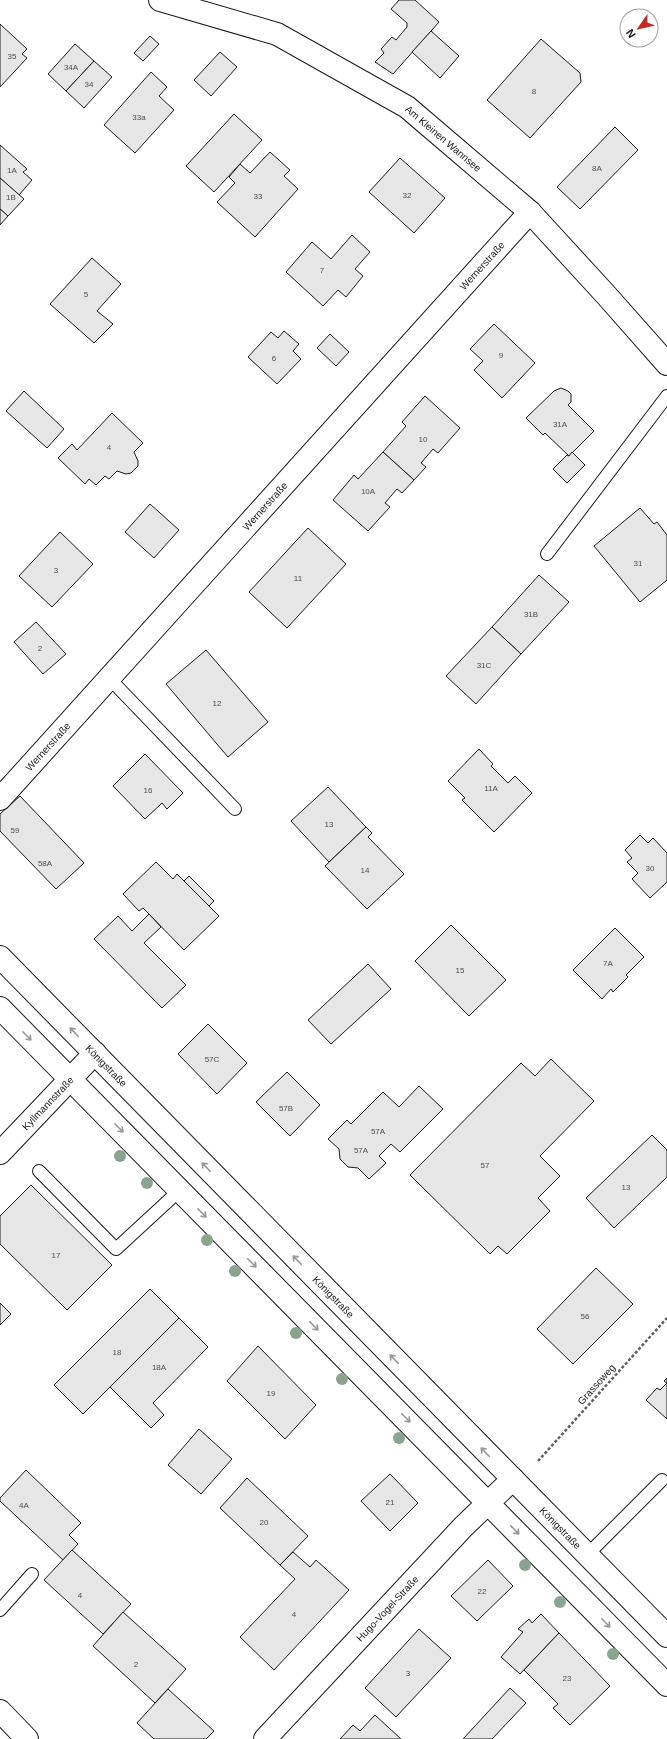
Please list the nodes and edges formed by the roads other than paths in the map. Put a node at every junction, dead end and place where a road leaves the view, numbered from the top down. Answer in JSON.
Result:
{"nodes":[{"id":1,"x":160,"y":0,"type":"edge"},
{"id":2,"x":530,"y":212,"type":"junction"},
{"id":3,"x":667,"y":364,"type":"edge"},
{"id":4,"x":667,"y":396,"type":"edge"},
{"id":5,"x":547,"y":554,"type":"dead end"},
{"id":6,"x":109,"y":678,"type":"junction"},
{"id":7,"x":0,"y":799,"type":"edge"},
{"id":8,"x":235,"y":809,"type":"dead end"},
{"id":9,"x":0,"y":957,"type":"edge"},
{"id":10,"x":0,"y":1008,"type":"edge"},
{"id":11,"x":96,"y":1053,"type":"junction"},
{"id":12,"x":70,"y":1080,"type":"junction"},
{"id":13,"x":0,"y":1153,"type":"edge"},
{"id":14,"x":39,"y":1171,"type":"dead end"},
{"id":15,"x":180,"y":1190,"type":"junction"},
{"id":16,"x":512,"y":1480,"type":"junction"},
{"id":17,"x":662,"y":1480,"type":"dead end"},
{"id":18,"x":488,"y":1502,"type":"junction"},
{"id":19,"x":587,"y":1555,"type":"junction"},
{"id":20,"x":32,"y":1574,"type":"dead end"},
{"id":21,"x":0,"y":1610,"type":"edge"},
{"id":22,"x":667,"y":1636,"type":"edge"},
{"id":23,"x":667,"y":1685,"type":"edge"},
{"id":24,"x":0,"y":1711,"type":"edge"},
{"id":25,"x":27,"y":1739,"type":"edge"},
{"id":26,"x":265,"y":1739,"type":"edge"}],
"edges":[{"from":1,"to":2,"type":"street","name":"Am Kleinen Wannsee"},
{"from":2,"to":3,"type":"street","name":"Am Kleinen Wannsee"},
{"from":2,"to":6,"type":"street","name":"Wernerstraße"},
{"from":4,"to":5,"type":"lane"},
{"from":6,"to":7,"type":"street","name":"Wernerstraße"},
{"from":6,"to":8,"type":"lane"},
{"from":11,"to":9,"type":"street","name":"Königstraße","one_way":true},
{"from":10,"to":12,"type":"street","one_way":true},
{"from":11,"to":12,"type":"street","name":"Kyllmannstraße"},
{"from":16,"to":11,"type":"street","name":"Königstraße","one_way":true},
{"from":12,"to":13,"type":"street","name":"Kyllmannstraße"},
{"from":12,"to":15,"type":"street","one_way":true},
{"from":14,"to":15,"type":"lane"},
{"from":15,"to":18,"type":"street","one_way":true},
{"from":16,"to":18,"type":"street","name":"Hugo-Vogel-Straße"},
{"from":16,"to":19,"type":"street","name":"Königstraße"},
{"from":17,"to":19,"type":"lane"},
{"from":18,"to":23,"type":"street","one_way":true},
{"from":18,"to":26,"type":"street","name":"Hugo-Vogel-Straße"},
{"from":19,"to":22,"type":"street","name":"Königstraße"},
{"from":20,"to":21,"type":"lane"},
{"from":24,"to":25,"type":"street"}]}
